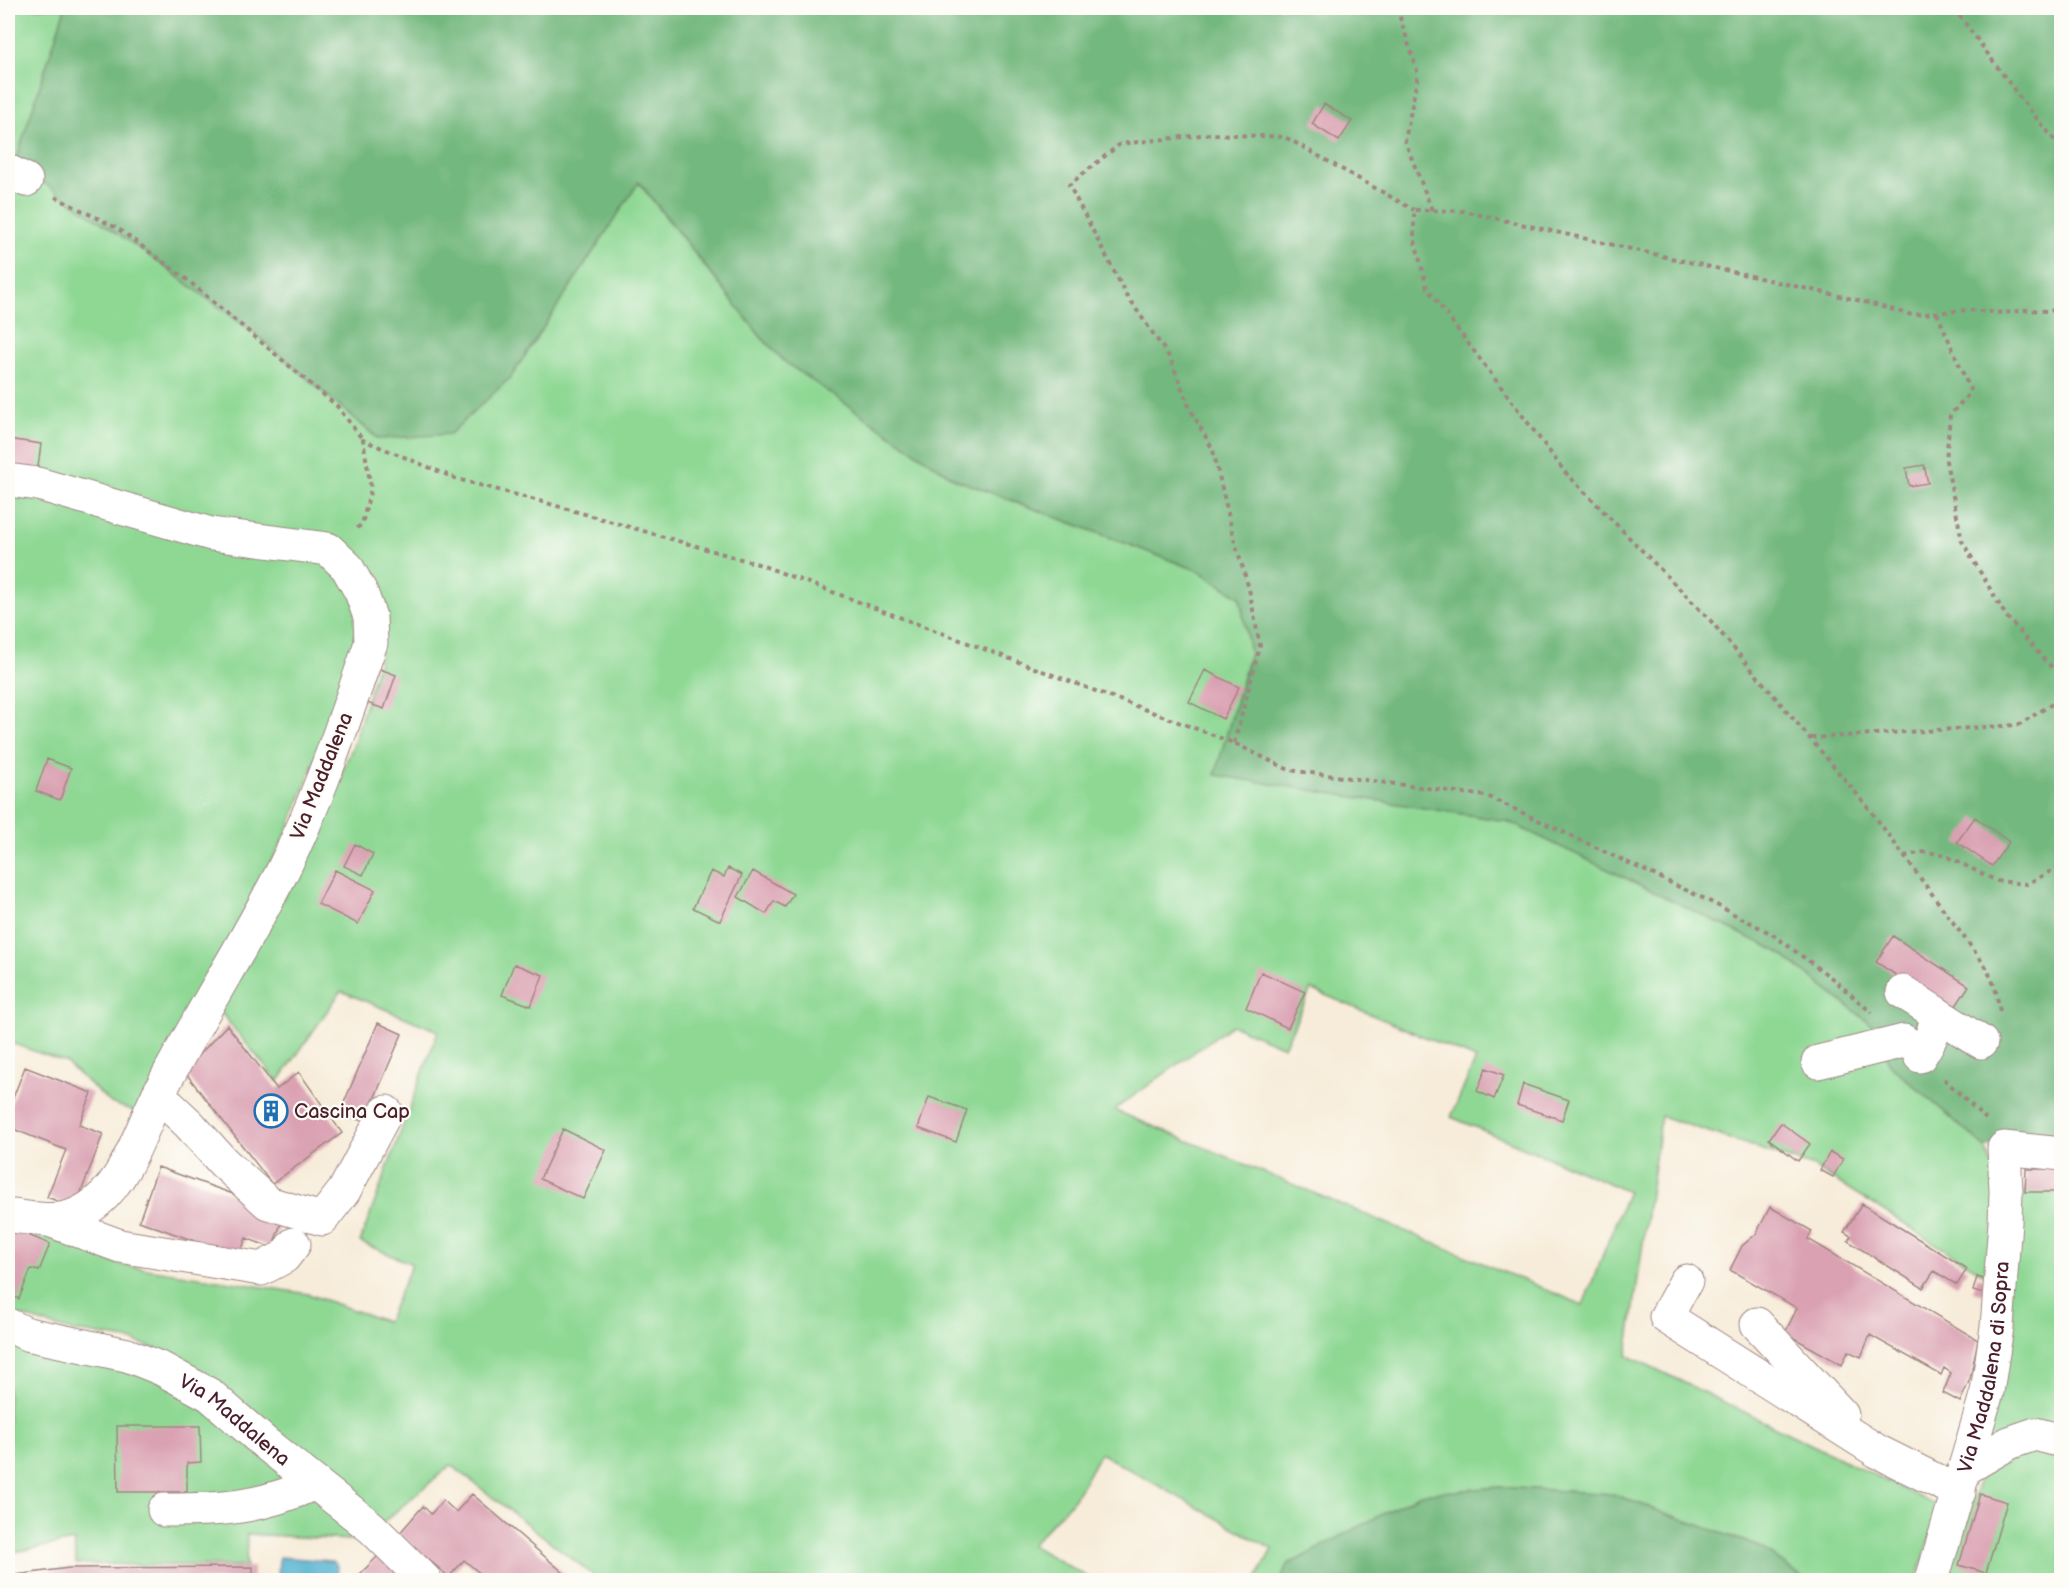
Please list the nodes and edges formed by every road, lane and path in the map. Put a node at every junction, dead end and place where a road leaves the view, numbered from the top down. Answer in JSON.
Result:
{"nodes":[{"id":1,"x":1397,"y":8,"type":"edge"},
{"id":2,"x":1954,"y":8,"type":"edge"},
{"id":3,"x":2061,"y":149,"type":"edge"},
{"id":4,"x":17,"y":175,"type":"edge"},
{"id":5,"x":1414,"y":210,"type":"junction"},
{"id":6,"x":1432,"y":210,"type":"junction"},
{"id":7,"x":2061,"y":309,"type":"edge"},
{"id":8,"x":1937,"y":313,"type":"junction"},
{"id":9,"x":363,"y":440,"type":"junction"},
{"id":10,"x":8,"y":480,"type":"edge"},
{"id":11,"x":328,"y":549,"type":"junction"},
{"id":12,"x":2061,"y":674,"type":"edge"},
{"id":13,"x":2061,"y":698,"type":"edge"},
{"id":14,"x":1811,"y":738,"type":"junction"},
{"id":15,"x":1234,"y":743,"type":"junction"},
{"id":16,"x":1904,"y":856,"type":"junction"},
{"id":17,"x":2061,"y":865,"type":"edge"},
{"id":18,"x":1903,"y":992,"type":"dead end"},
{"id":19,"x":1936,"y":1013,"type":"junction"},
{"id":20,"x":1981,"y":1042,"type":"joint"},
{"id":21,"x":1912,"y":1049,"type":"junction"},
{"id":22,"x":1818,"y":1062,"type":"dead end"},
{"id":23,"x":158,"y":1095,"type":"junction"},
{"id":24,"x":386,"y":1112,"type":"dead end"},
{"id":25,"x":2004,"y":1148,"type":"junction"},
{"id":26,"x":2061,"y":1154,"type":"edge"},
{"id":27,"x":8,"y":1217,"type":"edge"},
{"id":28,"x":52,"y":1221,"type":"junction"},
{"id":29,"x":294,"y":1244,"type":"dead end"},
{"id":30,"x":1686,"y":1281,"type":"dead end"},
{"id":31,"x":1757,"y":1324,"type":"dead end"},
{"id":32,"x":8,"y":1326,"type":"edge"},
{"id":33,"x":2061,"y":1441,"type":"edge"},
{"id":34,"x":1876,"y":1451,"type":"junction"},
{"id":35,"x":1962,"y":1480,"type":"junction"},
{"id":36,"x":315,"y":1484,"type":"junction"},
{"id":37,"x":164,"y":1510,"type":"dead end"},
{"id":38,"x":425,"y":1581,"type":"edge"},
{"id":39,"x":1932,"y":1581,"type":"edge"}],
"edges":[{"from":1,"to":6,"type":"path"},
{"from":2,"to":3,"type":"path"},
{"from":4,"to":9,"type":"path"},
{"from":5,"to":6,"type":"path"},
{"from":5,"to":14,"type":"path"},
{"from":5,"to":15,"type":"path"},
{"from":6,"to":8,"type":"path"},
{"from":7,"to":8,"type":"path"},
{"from":8,"to":12,"type":"path"},
{"from":9,"to":11,"type":"path"},
{"from":9,"to":15,"type":"path"},
{"from":10,"to":11,"type":"street"},
{"from":11,"to":23,"type":"street","name":"Via Maddalena"},
{"from":13,"to":14,"type":"path"},
{"from":14,"to":16,"type":"path"},
{"from":15,"to":21,"type":"path"},
{"from":16,"to":17,"type":"path"},
{"from":16,"to":20,"type":"path"},
{"from":18,"to":19,"type":"street"},
{"from":19,"to":20,"type":"street"},
{"from":19,"to":21,"type":"street"},
{"from":21,"to":22,"type":"street"},
{"from":21,"to":25,"type":"path"},
{"from":23,"to":24,"type":"street"},
{"from":23,"to":28,"type":"street","name":"Via Maddalena"},
{"from":25,"to":26,"type":"street"},
{"from":25,"to":35,"type":"street","name":"Via Maddalena di Sopra"},
{"from":27,"to":28,"type":"street","name":"Via Maddalena"},
{"from":28,"to":29,"type":"street"},
{"from":30,"to":34,"type":"street"},
{"from":31,"to":34,"type":"street"},
{"from":32,"to":36,"type":"street","name":"Via Maddalena"},
{"from":33,"to":35,"type":"street"},
{"from":34,"to":35,"type":"street"},
{"from":35,"to":39,"type":"street","name":"Via Maddalena di Sopra"},
{"from":36,"to":37,"type":"street"},
{"from":36,"to":38,"type":"street","name":"Via Maddalena"}]}
